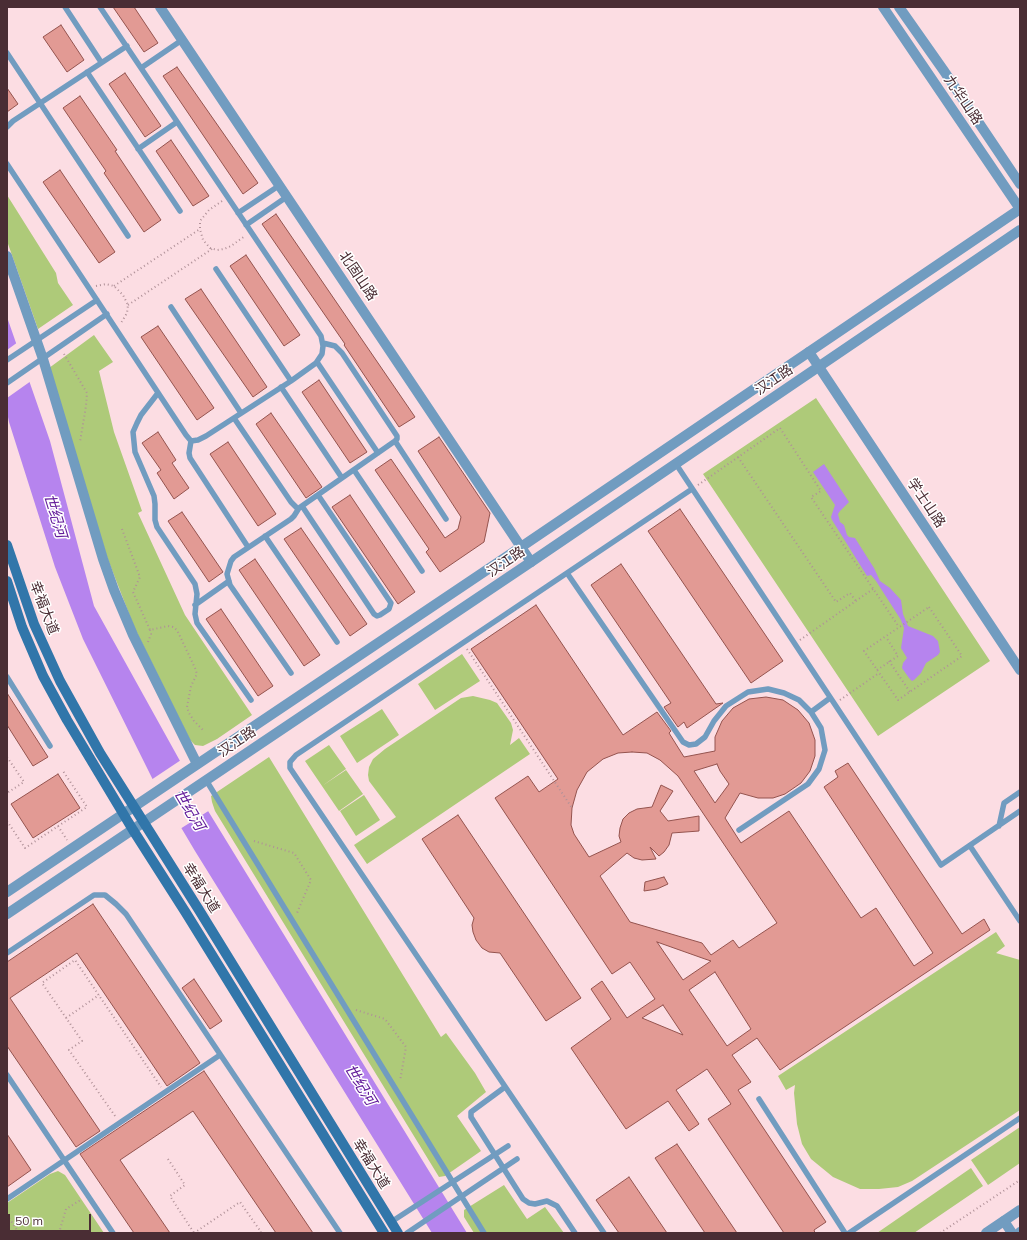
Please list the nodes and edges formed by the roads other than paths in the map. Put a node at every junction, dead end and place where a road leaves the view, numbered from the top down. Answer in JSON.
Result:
{"nodes":[{"id":1,"x":65,"y":7,"type":"edge"},
{"id":2,"x":100,"y":7,"type":"edge"},
{"id":3,"x":160,"y":7,"type":"edge"},
{"id":4,"x":883,"y":7,"type":"edge"},
{"id":5,"x":899,"y":7,"type":"edge"},
{"id":6,"x":182,"y":40,"type":"junction"},
{"id":7,"x":127,"y":46,"type":"junction"},
{"id":8,"x":7,"y":53,"type":"edge"},
{"id":9,"x":102,"y":62,"type":"junction"},
{"id":10,"x":141,"y":68,"type":"junction"},
{"id":11,"x":87,"y":72,"type":"junction"},
{"id":12,"x":40,"y":103,"type":"junction"},
{"id":13,"x":177,"y":122,"type":"junction"},
{"id":14,"x":7,"y":127,"type":"edge"},
{"id":15,"x":138,"y":149,"type":"junction"},
{"id":16,"x":7,"y":164,"type":"edge"},
{"id":17,"x":1020,"y":184,"type":"edge"},
{"id":18,"x":280,"y":185,"type":"junction"},
{"id":19,"x":288,"y":196,"type":"junction"},
{"id":20,"x":1020,"y":209,"type":"edge"},
{"id":21,"x":180,"y":211,"type":"dead end"},
{"id":22,"x":238,"y":213,"type":"junction"},
{"id":23,"x":246,"y":225,"type":"junction"},
{"id":24,"x":1020,"y":230,"type":"edge"},
{"id":25,"x":128,"y":236,"type":"dead end"},
{"id":26,"x":7,"y":256,"type":"edge"},
{"id":27,"x":216,"y":269,"type":"dead end"},
{"id":28,"x":97,"y":300,"type":"junction"},
{"id":29,"x":171,"y":307,"type":"dead end"},
{"id":30,"x":107,"y":314,"type":"junction"},
{"id":31,"x":36,"y":341,"type":"junction"},
{"id":32,"x":323,"y":343,"type":"junction"},
{"id":33,"x":809,"y":352,"type":"junction"},
{"id":34,"x":43,"y":359,"type":"junction"},
{"id":35,"x":7,"y":360,"type":"edge"},
{"id":36,"x":317,"y":362,"type":"junction"},
{"id":37,"x":819,"y":366,"type":"junction"},
{"id":38,"x":291,"y":381,"type":"junction"},
{"id":39,"x":7,"y":383,"type":"edge"},
{"id":40,"x":281,"y":387,"type":"junction"},
{"id":41,"x":158,"y":393,"type":"junction"},
{"id":42,"x":241,"y":413,"type":"junction"},
{"id":43,"x":234,"y":418,"type":"junction"},
{"id":44,"x":191,"y":441,"type":"junction"},
{"id":45,"x":395,"y":441,"type":"junction"},
{"id":46,"x":378,"y":453,"type":"junction"},
{"id":47,"x":676,"y":464,"type":"junction"},
{"id":48,"x":354,"y":470,"type":"junction"},
{"id":49,"x":342,"y":478,"type":"junction"},
{"id":50,"x":692,"y":489,"type":"junction"},
{"id":51,"x":318,"y":495,"type":"junction"},
{"id":52,"x":301,"y":507,"type":"junction"},
{"id":53,"x":446,"y":519,"type":"dead end"},
{"id":54,"x":265,"y":536,"type":"junction"},
{"id":55,"x":7,"y":545,"type":"edge"},
{"id":56,"x":248,"y":547,"type":"junction"},
{"id":57,"x":521,"y":547,"type":"junction"},
{"id":58,"x":531,"y":562,"type":"junction"},
{"id":59,"x":422,"y":571,"type":"dead end"},
{"id":60,"x":567,"y":573,"type":"junction"},
{"id":61,"x":7,"y":581,"type":"edge"},
{"id":62,"x":228,"y":581,"type":"junction"},
{"id":63,"x":195,"y":604,"type":"junction"},
{"id":64,"x":336,"y":642,"type":"dead end"},
{"id":65,"x":1020,"y":670,"type":"edge"},
{"id":66,"x":291,"y":673,"type":"dead end"},
{"id":67,"x":7,"y":677,"type":"edge"},
{"id":68,"x":830,"y":698,"type":"junction"},
{"id":69,"x":251,"y":700,"type":"dead end"},
{"id":70,"x":811,"y":712,"type":"junction"},
{"id":71,"x":50,"y":746,"type":"dead end"},
{"id":72,"x":194,"y":766,"type":"junction"},
{"id":73,"x":203,"y":782,"type":"junction"},
{"id":74,"x":1020,"y":792,"type":"edge"},
{"id":75,"x":134,"y":806,"type":"junction"},
{"id":76,"x":1020,"y":811,"type":"edge"},
{"id":77,"x":123,"y":813,"type":"junction"},
{"id":78,"x":143,"y":822,"type":"junction"},
{"id":79,"x":999,"y":826,"type":"junction"},
{"id":80,"x":133,"y":830,"type":"junction"},
{"id":81,"x":739,"y":830,"type":"dead end"},
{"id":82,"x":970,"y":846,"type":"junction"},
{"id":83,"x":7,"y":892,"type":"edge"},
{"id":84,"x":7,"y":914,"type":"edge"},
{"id":85,"x":1020,"y":921,"type":"edge"},
{"id":86,"x":7,"y":953,"type":"edge"},
{"id":87,"x":220,"y":1055,"type":"junction"},
{"id":88,"x":7,"y":1075,"type":"edge"},
{"id":89,"x":505,"y":1087,"type":"junction"},
{"id":90,"x":759,"y":1099,"type":"dead end"},
{"id":91,"x":1020,"y":1118,"type":"edge"},
{"id":92,"x":508,"y":1146,"type":"dead end"},
{"id":93,"x":495,"y":1155,"type":"junction"},
{"id":94,"x":517,"y":1159,"type":"dead end"},
{"id":95,"x":64,"y":1160,"type":"junction"},
{"id":96,"x":504,"y":1168,"type":"junction"},
{"id":97,"x":453,"y":1182,"type":"junction"},
{"id":98,"x":462,"y":1197,"type":"junction"},
{"id":99,"x":7,"y":1199,"type":"edge"},
{"id":100,"x":1020,"y":1210,"type":"edge"},
{"id":101,"x":1004,"y":1221,"type":"junction"},
{"id":102,"x":390,"y":1222,"type":"junction"},
{"id":103,"x":113,"y":1233,"type":"edge"},
{"id":104,"x":340,"y":1233,"type":"edge"},
{"id":105,"x":384,"y":1233,"type":"edge"},
{"id":106,"x":398,"y":1233,"type":"edge"},
{"id":107,"x":407,"y":1233,"type":"edge"},
{"id":108,"x":484,"y":1233,"type":"edge"},
{"id":109,"x":575,"y":1233,"type":"edge"},
{"id":110,"x":604,"y":1233,"type":"edge"},
{"id":111,"x":845,"y":1233,"type":"edge"},
{"id":112,"x":849,"y":1233,"type":"edge"},
{"id":113,"x":986,"y":1233,"type":"edge"},
{"id":114,"x":1012,"y":1233,"type":"edge"}],
"edges":[{"from":1,"to":9,"type":"lane"},
{"from":2,"to":7,"type":"lane"},
{"from":3,"to":6,"type":"street","name":"北固山路"},
{"from":4,"to":20,"type":"street","name":"九华山路"},
{"from":5,"to":17,"type":"street","name":"九华山路"},
{"from":6,"to":10,"type":"lane"},
{"from":6,"to":18,"type":"street","name":"北固山路"},
{"from":7,"to":9,"type":"lane"},
{"from":7,"to":10,"type":"lane"},
{"from":8,"to":12,"type":"lane"},
{"from":9,"to":11,"type":"lane"},
{"from":10,"to":13,"type":"lane"},
{"from":11,"to":12,"type":"lane"},
{"from":11,"to":15,"type":"lane"},
{"from":12,"to":14,"type":"lane"},
{"from":12,"to":25,"type":"lane"},
{"from":13,"to":15,"type":"lane"},
{"from":13,"to":22,"type":"lane"},
{"from":15,"to":21,"type":"lane"},
{"from":16,"to":28,"type":"lane"},
{"from":18,"to":19,"type":"street","name":"北固山路"},
{"from":18,"to":22,"type":"lane"},
{"from":19,"to":23,"type":"lane"},
{"from":19,"to":57,"type":"street","name":"北固山路"},
{"from":20,"to":33,"type":"street","name":"汉江路"},
{"from":22,"to":23,"type":"lane"},
{"from":23,"to":32,"type":"lane"},
{"from":24,"to":37,"type":"street","name":"汉江路"},
{"from":26,"to":31,"type":"street"},
{"from":27,"to":38,"type":"lane"},
{"from":28,"to":30,"type":"lane"},
{"from":28,"to":31,"type":"lane"},
{"from":29,"to":42,"type":"lane"},
{"from":30,"to":34,"type":"lane"},
{"from":30,"to":41,"type":"lane"},
{"from":31,"to":34,"type":"street"},
{"from":31,"to":35,"type":"lane"},
{"from":32,"to":36,"type":"lane"},
{"from":32,"to":45,"type":"lane"},
{"from":33,"to":37,"type":"street","name":"学士山路"},
{"from":33,"to":57,"type":"street","name":"汉江路"},
{"from":34,"to":39,"type":"lane"},
{"from":34,"to":72,"type":"street"},
{"from":36,"to":38,"type":"lane"},
{"from":36,"to":46,"type":"lane"},
{"from":37,"to":47,"type":"street","name":"汉江路"},
{"from":37,"to":65,"type":"street","name":"学士山路"},
{"from":38,"to":40,"type":"lane"},
{"from":40,"to":42,"type":"lane"},
{"from":40,"to":49,"type":"lane"},
{"from":41,"to":44,"type":"lane"},
{"from":41,"to":63,"type":"lane"},
{"from":42,"to":43,"type":"lane"},
{"from":43,"to":44,"type":"lane"},
{"from":43,"to":52,"type":"lane"},
{"from":44,"to":56,"type":"lane"},
{"from":45,"to":46,"type":"lane"},
{"from":45,"to":53,"type":"lane"},
{"from":46,"to":48,"type":"lane"},
{"from":47,"to":50,"type":"lane"},
{"from":47,"to":58,"type":"street","name":"汉江路"},
{"from":48,"to":49,"type":"lane"},
{"from":48,"to":59,"type":"lane"},
{"from":49,"to":51,"type":"lane"},
{"from":50,"to":60,"type":"lane"},
{"from":50,"to":68,"type":"lane"},
{"from":51,"to":52,"type":"lane"},
{"from":51,"to":52,"type":"lane"},
{"from":52,"to":54,"type":"lane"},
{"from":54,"to":56,"type":"lane"},
{"from":54,"to":64,"type":"lane"},
{"from":55,"to":75,"type":"main road","name":"幸福大道"},
{"from":56,"to":62,"type":"lane"},
{"from":57,"to":58,"type":"street","name":"北固山路"},
{"from":57,"to":72,"type":"street","name":"汉江路"},
{"from":58,"to":73,"type":"street","name":"汉江路"},
{"from":60,"to":70,"type":"lane"},
{"from":60,"to":89,"type":"lane"},
{"from":61,"to":77,"type":"main road","name":"幸福大道"},
{"from":62,"to":63,"type":"lane"},
{"from":62,"to":66,"type":"lane"},
{"from":63,"to":69,"type":"lane"},
{"from":67,"to":71,"type":"lane"},
{"from":68,"to":70,"type":"lane"},
{"from":68,"to":82,"type":"lane"},
{"from":70,"to":81,"type":"lane"},
{"from":72,"to":75,"type":"street","name":"汉江路"},
{"from":73,"to":78,"type":"street","name":"汉江路"},
{"from":73,"to":97,"type":"lane"},
{"from":74,"to":79,"type":"lane"},
{"from":75,"to":77,"type":"street","name":"汉江路"},
{"from":75,"to":78,"type":"main road","name":"幸福大道"},
{"from":76,"to":79,"type":"lane"},
{"from":77,"to":80,"type":"main road","name":"幸福大道"},
{"from":77,"to":83,"type":"street","name":"汉江路"},
{"from":78,"to":80,"type":"street","name":"汉江路"},
{"from":78,"to":102,"type":"main road","name":"幸福大道"},
{"from":79,"to":82,"type":"lane"},
{"from":80,"to":84,"type":"street","name":"汉江路"},
{"from":80,"to":105,"type":"main road","name":"幸福大道"},
{"from":82,"to":85,"type":"lane"},
{"from":86,"to":87,"type":"lane"},
{"from":87,"to":95,"type":"lane"},
{"from":87,"to":104,"type":"lane"},
{"from":88,"to":95,"type":"lane"},
{"from":89,"to":93,"type":"lane"},
{"from":89,"to":110,"type":"lane"},
{"from":90,"to":111,"type":"lane"},
{"from":91,"to":112,"type":"lane"},
{"from":92,"to":93,"type":"lane"},
{"from":93,"to":96,"type":"lane"},
{"from":93,"to":97,"type":"lane"},
{"from":94,"to":96,"type":"lane"},
{"from":95,"to":99,"type":"lane"},
{"from":95,"to":103,"type":"lane"},
{"from":96,"to":98,"type":"lane"},
{"from":96,"to":109,"type":"lane"},
{"from":97,"to":98,"type":"lane"},
{"from":97,"to":102,"type":"lane"},
{"from":98,"to":107,"type":"lane"},
{"from":98,"to":108,"type":"lane"},
{"from":100,"to":101,"type":"street"},
{"from":101,"to":113,"type":"street"},
{"from":101,"to":114,"type":"street"},
{"from":102,"to":106,"type":"main road","name":"幸福大道"}]}
